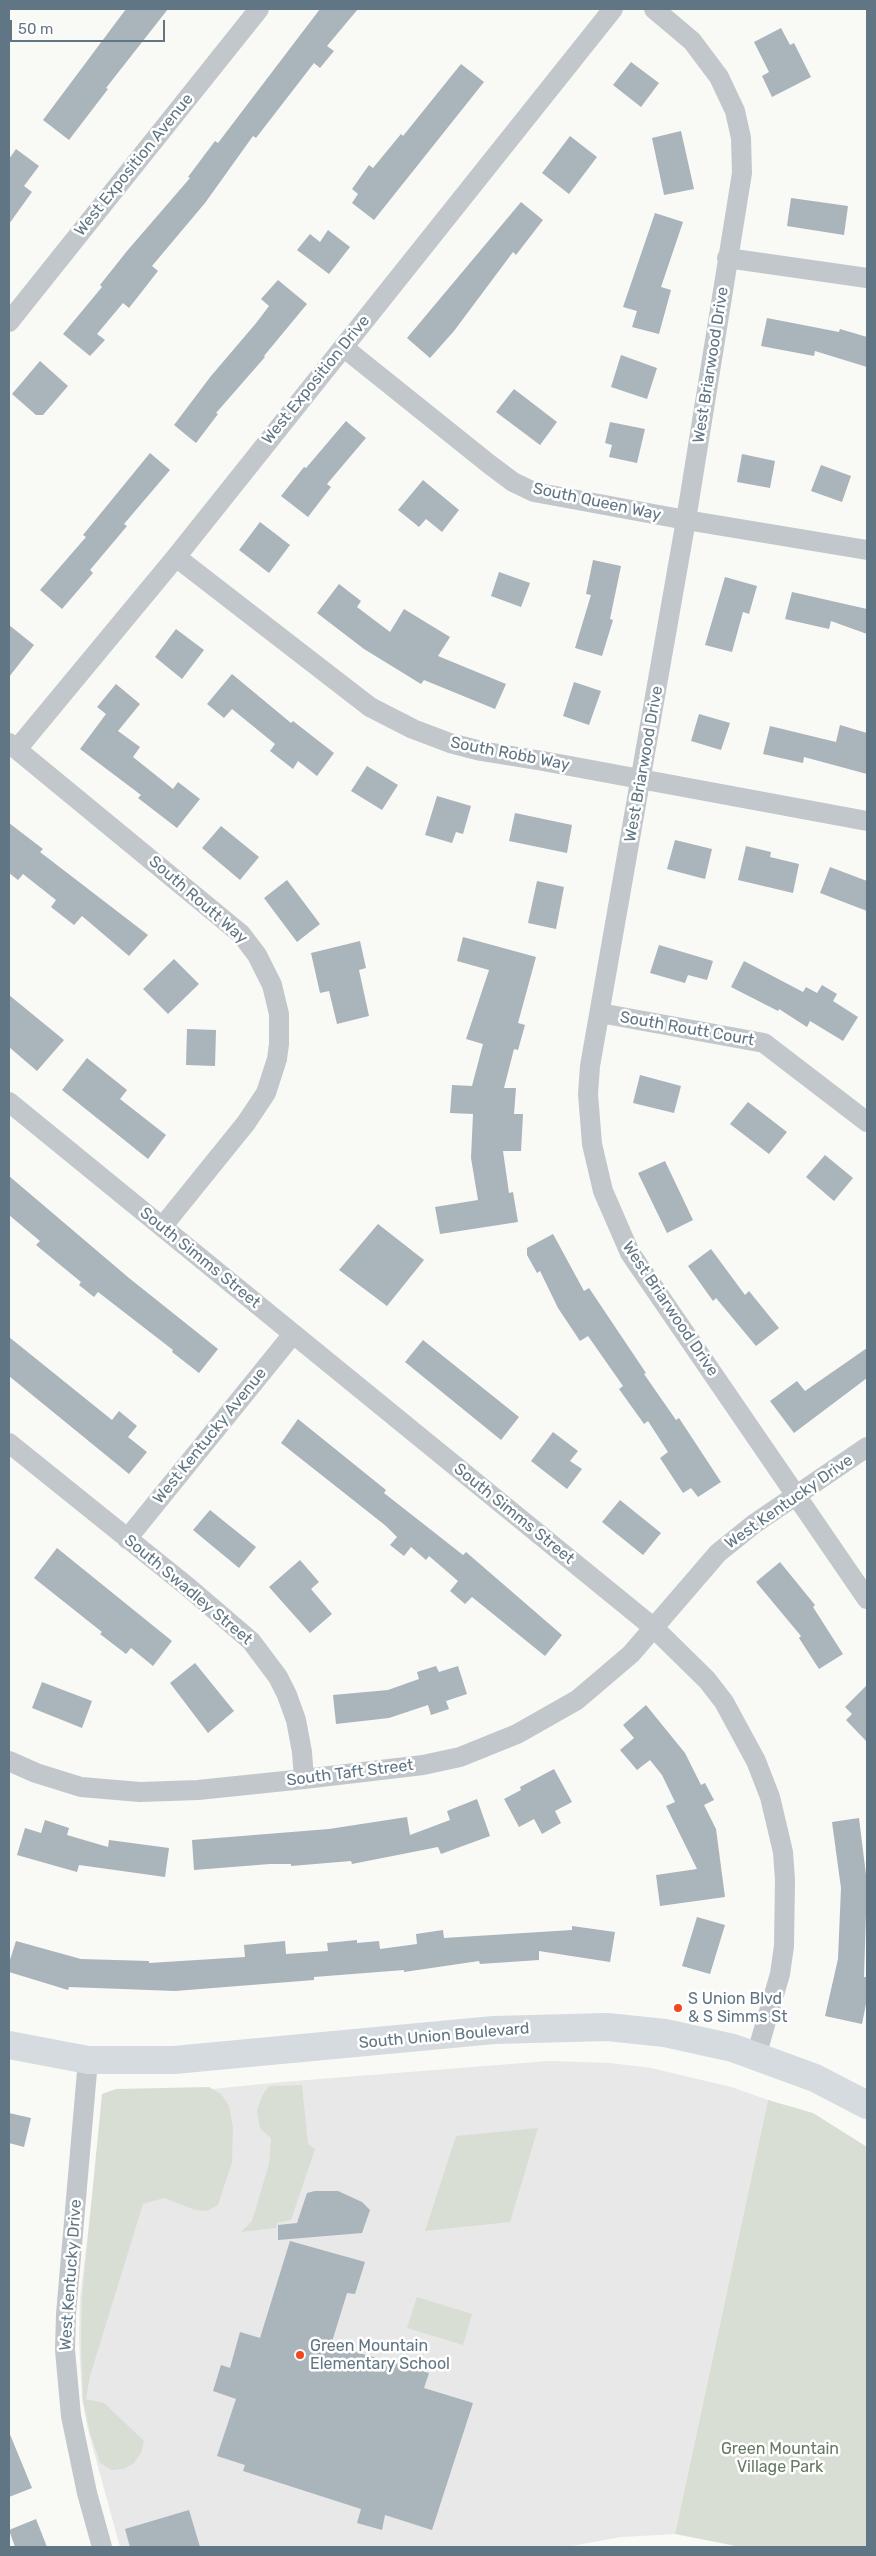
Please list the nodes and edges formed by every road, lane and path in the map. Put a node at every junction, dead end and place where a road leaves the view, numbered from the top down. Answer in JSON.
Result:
{"nodes":[{"id":1,"x":258,"y":9,"type":"edge"},
{"id":2,"x":613,"y":9,"type":"edge"},
{"id":3,"x":654,"y":9,"type":"edge"},
{"id":4,"x":728,"y":258,"type":"junction"},
{"id":5,"x":867,"y":278,"type":"edge"},
{"id":6,"x":9,"y":322,"type":"edge"},
{"id":7,"x":343,"y":347,"type":"junction"},
{"id":8,"x":686,"y":520,"type":"junction"},
{"id":9,"x":867,"y":550,"type":"edge"},
{"id":10,"x":176,"y":557,"type":"junction"},
{"id":11,"x":13,"y":746,"type":"edge"},
{"id":12,"x":641,"y":781,"type":"junction"},
{"id":13,"x":867,"y":821,"type":"edge"},
{"id":14,"x":600,"y":1013,"type":"junction"},
{"id":15,"x":9,"y":1102,"type":"edge"},
{"id":16,"x":867,"y":1122,"type":"edge"},
{"id":17,"x":162,"y":1227,"type":"junction"},
{"id":18,"x":294,"y":1334,"type":"junction"},
{"id":19,"x":9,"y":1443,"type":"edge"},
{"id":20,"x":867,"y":1447,"type":"edge"},
{"id":21,"x":797,"y":1495,"type":"junction"},
{"id":22,"x":127,"y":1539,"type":"junction"},
{"id":23,"x":867,"y":1599,"type":"edge"},
{"id":24,"x":654,"y":1628,"type":"junction"},
{"id":25,"x":9,"y":1761,"type":"edge"},
{"id":26,"x":304,"y":1779,"type":"junction"},
{"id":27,"x":9,"y":2045,"type":"edge"},
{"id":28,"x":756,"y":2056,"type":"junction"},
{"id":29,"x":88,"y":2060,"type":"junction"},
{"id":30,"x":867,"y":2105,"type":"edge"},
{"id":31,"x":102,"y":2547,"type":"edge"}],
"edges":[{"from":1,"to":6,"type":"street","name":"West Exposition Avenue"},
{"from":2,"to":7,"type":"street","name":"West Exposition Drive"},
{"from":3,"to":4,"type":"street","name":"West Briarwood Drive"},
{"from":4,"to":5,"type":"street"},
{"from":4,"to":8,"type":"street","name":"West Briarwood Drive"},
{"from":7,"to":8,"type":"street","name":"South Queen Way"},
{"from":7,"to":10,"type":"street","name":"West Exposition Drive"},
{"from":8,"to":9,"type":"street","name":"South Queen Way"},
{"from":8,"to":12,"type":"street","name":"West Briarwood Drive"},
{"from":10,"to":11,"type":"street","name":"West Exposition Drive"},
{"from":10,"to":12,"type":"street","name":"South Robb Way"},
{"from":11,"to":17,"type":"street","name":"South Routt Way"},
{"from":12,"to":13,"type":"street","name":"South Robb Way"},
{"from":12,"to":14,"type":"street","name":"West Briarwood Drive"},
{"from":14,"to":16,"type":"street","name":"South Routt Court"},
{"from":14,"to":21,"type":"street","name":"West Briarwood Drive"},
{"from":15,"to":17,"type":"street","name":"South Simms Street"},
{"from":17,"to":18,"type":"street","name":"South Simms Street"},
{"from":18,"to":22,"type":"street","name":"West Kentucky Avenue"},
{"from":18,"to":24,"type":"street","name":"South Simms Street"},
{"from":19,"to":22,"type":"street","name":"South Swadley Street"},
{"from":20,"to":21,"type":"street","name":"West Kentucky Drive"},
{"from":21,"to":23,"type":"street","name":"West Briarwood Drive"},
{"from":21,"to":24,"type":"street","name":"West Kentucky Drive"},
{"from":22,"to":26,"type":"street","name":"South Swadley Street"},
{"from":24,"to":26,"type":"street","name":"South Taft Street"},
{"from":24,"to":28,"type":"street","name":"South Simms Street"},
{"from":25,"to":26,"type":"street","name":"South Taft Street"},
{"from":27,"to":29,"type":"main road","name":"South Union Boulevard"},
{"from":28,"to":29,"type":"main road","name":"South Union Boulevard"},
{"from":28,"to":30,"type":"main road","name":"South Union Boulevard"},
{"from":29,"to":31,"type":"street","name":"West Kentucky Drive"}]}
